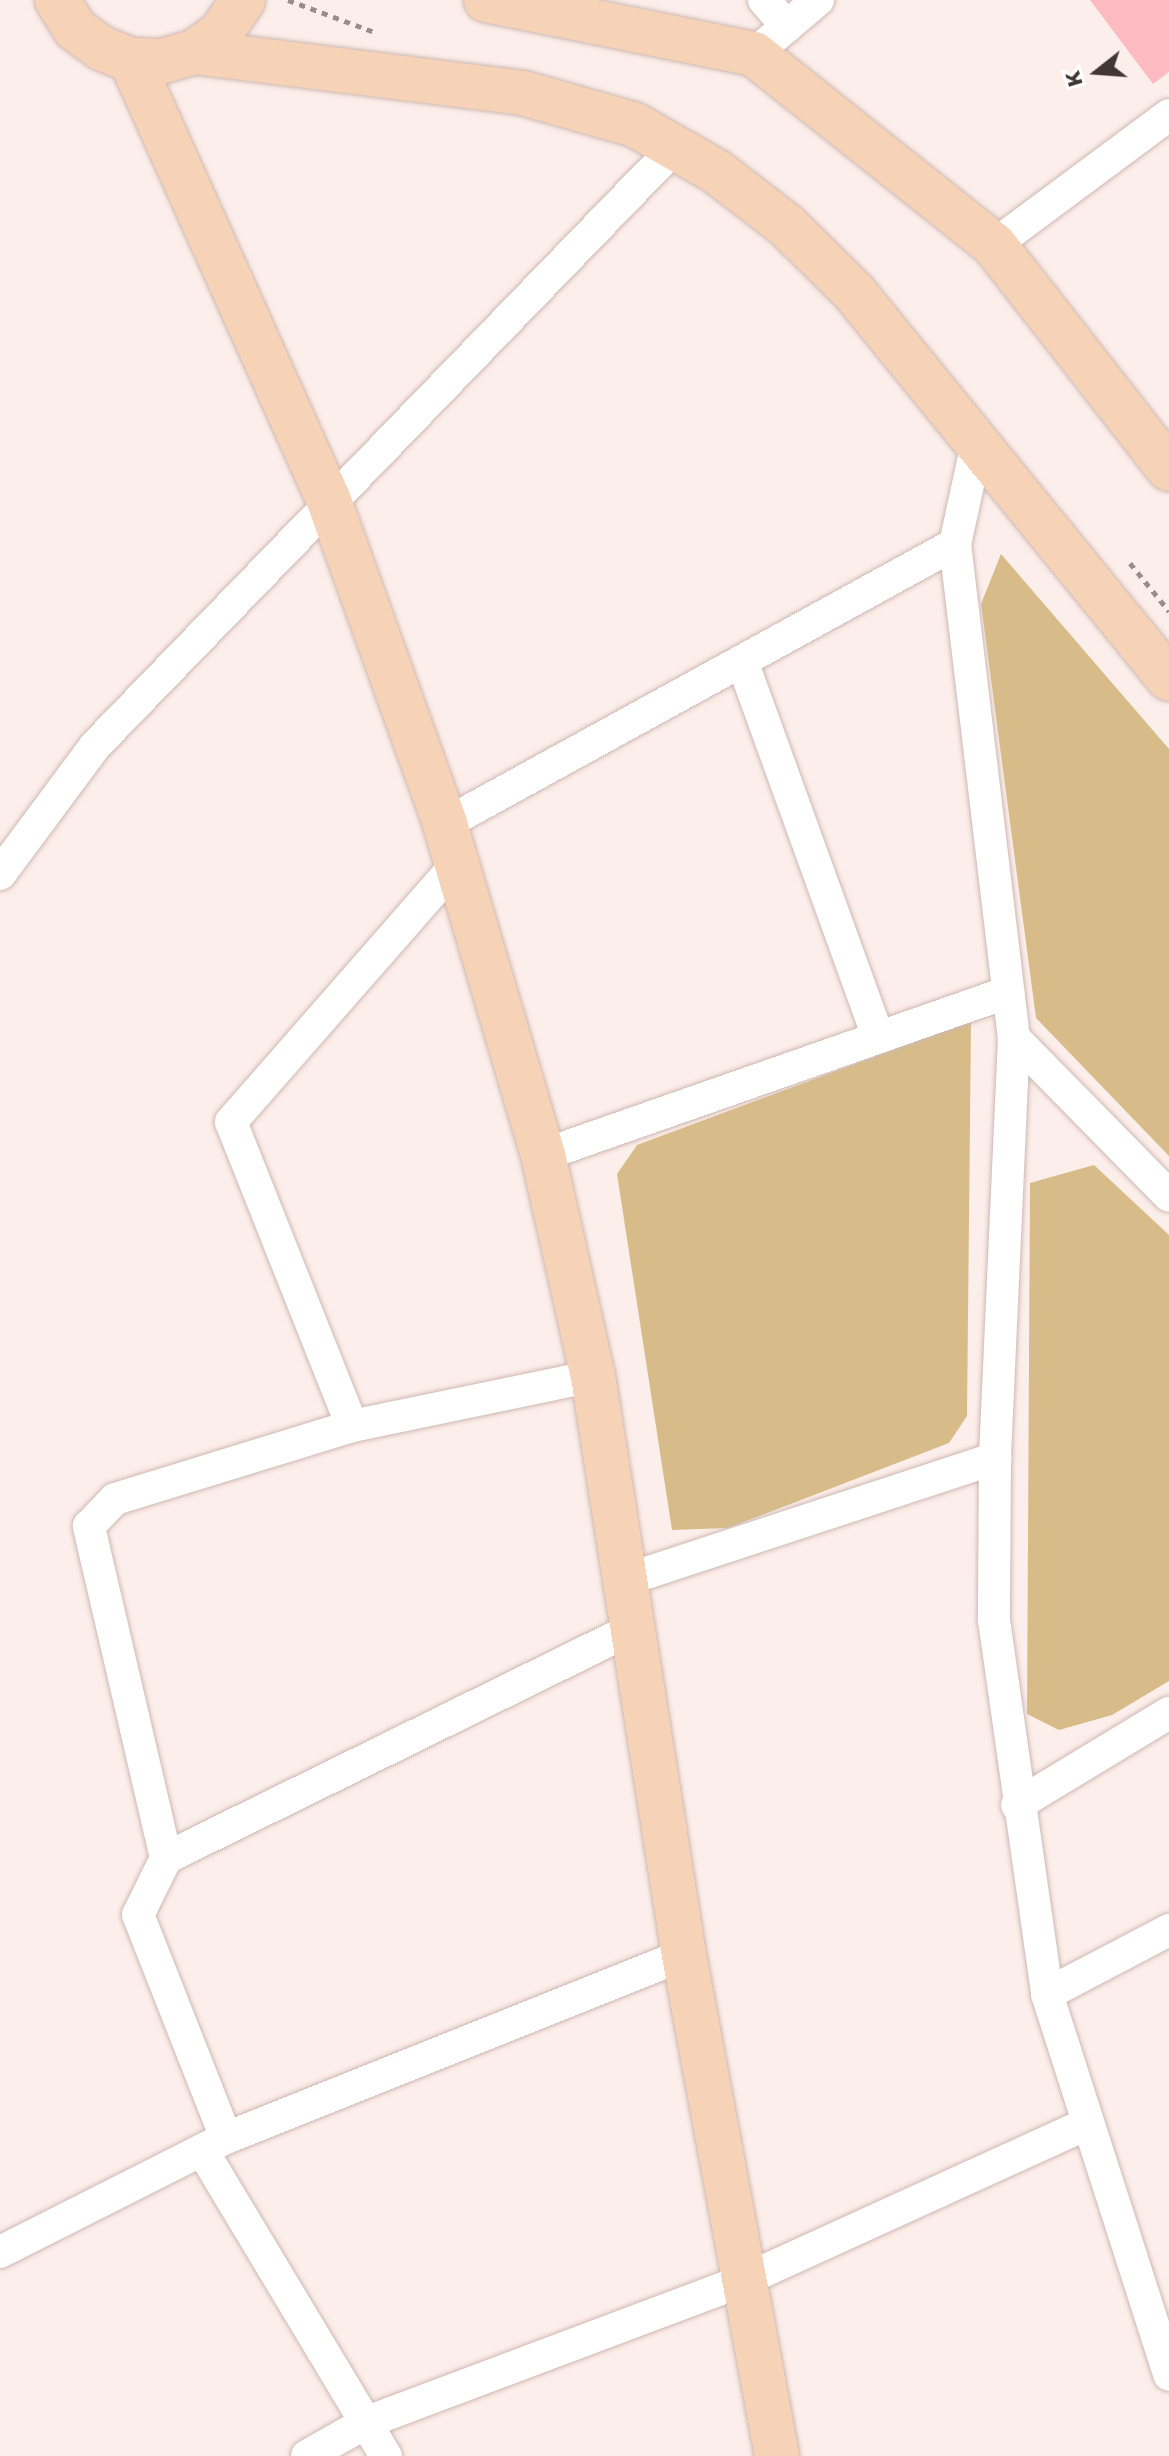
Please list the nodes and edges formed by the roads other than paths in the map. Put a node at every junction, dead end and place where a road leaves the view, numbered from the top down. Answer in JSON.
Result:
{"nodes":[{"id":1,"x":57,"y":0,"type":"edge"},
{"id":2,"x":243,"y":0,"type":"edge"},
{"id":3,"x":486,"y":0,"type":"edge"},
{"id":4,"x":764,"y":0,"type":"edge"},
{"id":5,"x":818,"y":0,"type":"edge"},
{"id":6,"x":787,"y":26,"type":"junction"},
{"id":7,"x":194,"y":52,"type":"junction"},
{"id":8,"x":754,"y":54,"type":"junction"},
{"id":9,"x":131,"y":60,"type":"junction"},
{"id":10,"x":1169,"y":115,"type":"edge"},
{"id":11,"x":675,"y":147,"type":"junction"},
{"id":12,"x":994,"y":245,"type":"junction"},
{"id":13,"x":976,"y":448,"type":"junction"},
{"id":14,"x":1169,"y":469,"type":"edge"},
{"id":15,"x":329,"y":501,"type":"junction"},
{"id":16,"x":955,"y":544,"type":"junction"},
{"id":17,"x":742,"y":661,"type":"junction"},
{"id":18,"x":1169,"y":679,"type":"edge"},
{"id":19,"x":451,"y":844,"type":"junction"},
{"id":20,"x":0,"y":874,"type":"edge"},
{"id":21,"x":1008,"y":992,"type":"junction"},
{"id":22,"x":878,"y":1037,"type":"junction"},
{"id":23,"x":1014,"y":1038,"type":"junction"},
{"id":24,"x":543,"y":1155,"type":"junction"},
{"id":25,"x":1169,"y":1196,"type":"edge"},
{"id":26,"x":593,"y":1376,"type":"junction"},
{"id":27,"x":352,"y":1426,"type":"junction"},
{"id":28,"x":995,"y":1458,"type":"junction"},
{"id":29,"x":625,"y":1580,"type":"junction"},
{"id":30,"x":632,"y":1629,"type":"junction"},
{"id":31,"x":1169,"y":1713,"type":"edge"},
{"id":32,"x":1017,"y":1805,"type":"junction"},
{"id":33,"x":166,"y":1858,"type":"junction"},
{"id":34,"x":1169,"y":1930,"type":"edge"},
{"id":35,"x":684,"y":1955,"type":"junction"},
{"id":36,"x":1047,"y":1994,"type":"junction"},
{"id":37,"x":1086,"y":2124,"type":"junction"},
{"id":38,"x":214,"y":2144,"type":"junction"},
{"id":39,"x":0,"y":2252,"type":"edge"},
{"id":40,"x":742,"y":2281,"type":"junction"},
{"id":41,"x":1169,"y":2375,"type":"edge"},
{"id":42,"x":367,"y":2422,"type":"junction"},
{"id":43,"x":307,"y":2456,"type":"edge"},
{"id":44,"x":386,"y":2456,"type":"edge"},
{"id":45,"x":777,"y":2456,"type":"edge"}],
"edges":[{"from":1,"to":9,"type":"main road"},
{"from":2,"to":7,"type":"main road"},
{"from":3,"to":8,"type":"main road"},
{"from":4,"to":6,"type":"street"},
{"from":5,"to":6,"type":"street"},
{"from":6,"to":8,"type":"street"},
{"from":7,"to":9,"type":"main road"},
{"from":7,"to":11,"type":"main road"},
{"from":8,"to":12,"type":"main road"},
{"from":9,"to":15,"type":"main road"},
{"from":10,"to":12,"type":"street"},
{"from":11,"to":13,"type":"main road"},
{"from":11,"to":15,"type":"street"},
{"from":12,"to":14,"type":"main road"},
{"from":13,"to":16,"type":"street"},
{"from":13,"to":18,"type":"main road"},
{"from":15,"to":19,"type":"main road"},
{"from":15,"to":20,"type":"street"},
{"from":16,"to":17,"type":"street"},
{"from":16,"to":21,"type":"street"},
{"from":17,"to":19,"type":"street"},
{"from":17,"to":22,"type":"street"},
{"from":19,"to":24,"type":"main road"},
{"from":19,"to":27,"type":"street"},
{"from":21,"to":22,"type":"street"},
{"from":21,"to":23,"type":"street"},
{"from":22,"to":24,"type":"street"},
{"from":23,"to":25,"type":"street"},
{"from":23,"to":28,"type":"street"},
{"from":24,"to":26,"type":"main road"},
{"from":26,"to":27,"type":"street"},
{"from":26,"to":29,"type":"main road"},
{"from":27,"to":33,"type":"street"},
{"from":28,"to":29,"type":"street"},
{"from":28,"to":32,"type":"street"},
{"from":29,"to":30,"type":"main road"},
{"from":30,"to":33,"type":"street"},
{"from":30,"to":35,"type":"main road"},
{"from":31,"to":32,"type":"street"},
{"from":32,"to":36,"type":"street"},
{"from":33,"to":38,"type":"street"},
{"from":34,"to":36,"type":"street"},
{"from":35,"to":38,"type":"street"},
{"from":35,"to":40,"type":"main road"},
{"from":36,"to":37,"type":"street"},
{"from":37,"to":40,"type":"street"},
{"from":37,"to":41,"type":"street"},
{"from":38,"to":39,"type":"street"},
{"from":38,"to":42,"type":"street"},
{"from":40,"to":42,"type":"street"},
{"from":40,"to":45,"type":"main road"},
{"from":42,"to":43,"type":"street"},
{"from":42,"to":44,"type":"street"}]}
